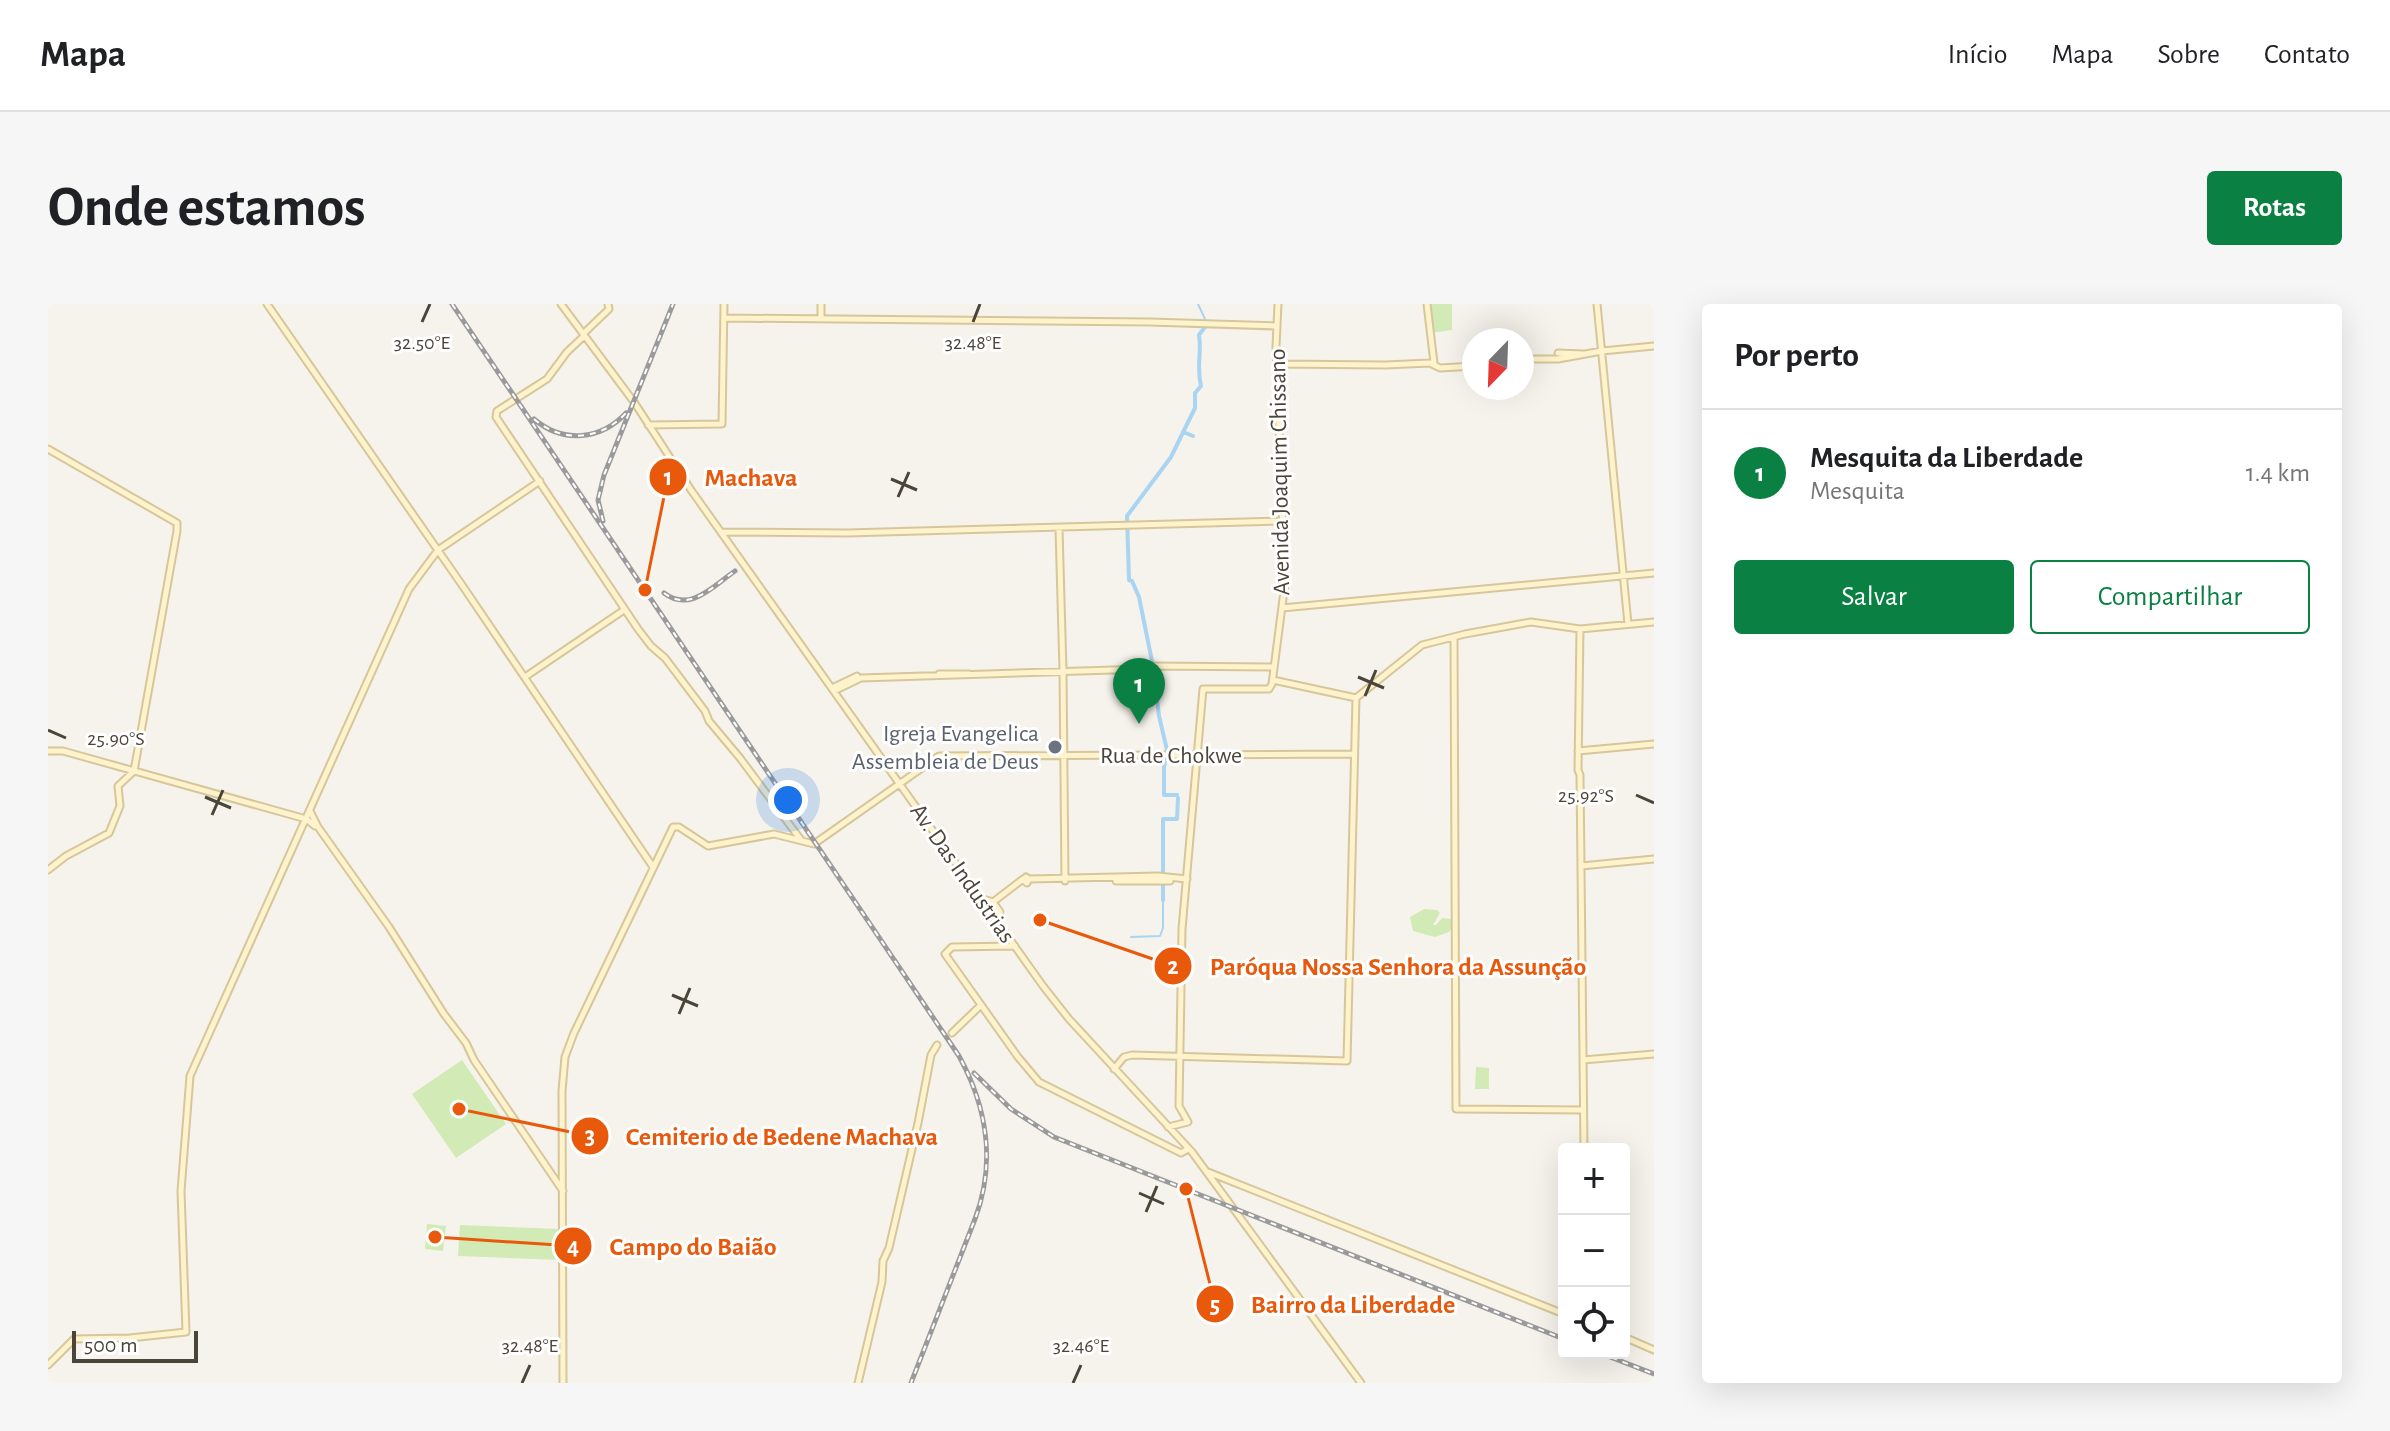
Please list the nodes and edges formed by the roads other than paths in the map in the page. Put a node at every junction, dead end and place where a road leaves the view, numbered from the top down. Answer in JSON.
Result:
{"nodes":[{"id":1,"x":267,"y":304,"type":"edge"},
{"id":2,"x":561,"y":304,"type":"edge"},
{"id":3,"x":608,"y":304,"type":"edge"},
{"id":4,"x":724,"y":304,"type":"edge"},
{"id":5,"x":821,"y":304,"type":"edge"},
{"id":6,"x":1278,"y":304,"type":"edge"},
{"id":7,"x":1427,"y":304,"type":"edge"},
{"id":8,"x":1597,"y":304,"type":"edge"},
{"id":9,"x":724,"y":318,"type":"junction"},
{"id":10,"x":821,"y":318,"type":"junction"},
{"id":11,"x":1276,"y":324,"type":"junction"},
{"id":12,"x":584,"y":335,"type":"junction"},
{"id":13,"x":1654,"y":346,"type":"edge"},
{"id":14,"x":1602,"y":351,"type":"junction"},
{"id":15,"x":1558,"y":353,"type":"dead end"},
{"id":16,"x":1584,"y":354,"type":"junction"},
{"id":17,"x":1534,"y":359,"type":"edge"},
{"id":18,"x":1434,"y":363,"type":"junction"},
{"id":19,"x":1277,"y":364,"type":"junction"},
{"id":20,"x":1462,"y":367,"type":"edge"},
{"id":21,"x":648,"y":425,"type":"junction"},
{"id":22,"x":48,"y":449,"type":"edge"},
{"id":23,"x":540,"y":481,"type":"junction"},
{"id":24,"x":1283,"y":521,"type":"junction"},
{"id":25,"x":1057,"y":528,"type":"junction"},
{"id":26,"x":723,"y":534,"type":"junction"},
{"id":27,"x":438,"y":550,"type":"junction"},
{"id":28,"x":1654,"y":573,"type":"edge"},
{"id":29,"x":1624,"y":576,"type":"junction"},
{"id":30,"x":1282,"y":608,"type":"junction"},
{"id":31,"x":624,"y":610,"type":"junction"},
{"id":32,"x":1654,"y":622,"type":"edge"},
{"id":33,"x":1628,"y":624,"type":"junction"},
{"id":34,"x":1580,"y":629,"type":"junction"},
{"id":35,"x":1454,"y":637,"type":"junction"},
{"id":36,"x":1274,"y":667,"type":"junction"},
{"id":37,"x":1063,"y":671,"type":"junction"},
{"id":38,"x":525,"y":677,"type":"junction"},
{"id":39,"x":1273,"y":680,"type":"junction"},
{"id":40,"x":833,"y":690,"type":"junction"},
{"id":41,"x":1356,"y":698,"type":"junction"},
{"id":42,"x":1654,"y":744,"type":"edge"},
{"id":43,"x":48,"y":751,"type":"edge"},
{"id":44,"x":1578,"y":751,"type":"junction"},
{"id":45,"x":1197,"y":754,"type":"junction"},
{"id":46,"x":1354,"y":754,"type":"junction"},
{"id":47,"x":1064,"y":755,"type":"junction"},
{"id":48,"x":134,"y":771,"type":"junction"},
{"id":49,"x":899,"y":783,"type":"junction"},
{"id":50,"x":310,"y":811,"type":"junction"},
{"id":51,"x":306,"y":819,"type":"junction"},
{"id":52,"x":318,"y":827,"type":"junction"},
{"id":53,"x":801,"y":840,"type":"junction"},
{"id":54,"x":1654,"y":859,"type":"edge"},
{"id":55,"x":1581,"y":866,"type":"junction"},
{"id":56,"x":654,"y":868,"type":"junction"},
{"id":57,"x":48,"y":870,"type":"edge"},
{"id":58,"x":1188,"y":879,"type":"junction"},
{"id":59,"x":1064,"y":880,"type":"junction"},
{"id":60,"x":982,"y":899,"type":"junction"},
{"id":61,"x":994,"y":903,"type":"junction"},
{"id":62,"x":993,"y":916,"type":"junction"},
{"id":63,"x":1015,"y":946,"type":"junction"},
{"id":64,"x":981,"y":1005,"type":"junction"},
{"id":65,"x":952,"y":1033,"type":"dead end"},
{"id":66,"x":937,"y":1045,"type":"dead end"},
{"id":67,"x":1654,"y":1054,"type":"edge"},
{"id":68,"x":1180,"y":1058,"type":"junction"},
{"id":69,"x":1583,"y":1060,"type":"junction"},
{"id":70,"x":1114,"y":1069,"type":"junction"},
{"id":71,"x":1583,"y":1110,"type":"junction"},
{"id":72,"x":1168,"y":1127,"type":"junction"},
{"id":73,"x":1584,"y":1143,"type":"edge"},
{"id":74,"x":1188,"y":1149,"type":"junction"},
{"id":75,"x":1206,"y":1171,"type":"junction"},
{"id":76,"x":564,"y":1192,"type":"junction"},
{"id":77,"x":1558,"y":1312,"type":"edge"},
{"id":78,"x":1630,"y":1340,"type":"edge"},
{"id":79,"x":1654,"y":1350,"type":"edge"},
{"id":80,"x":48,"y":1365,"type":"edge"},
{"id":81,"x":563,"y":1383,"type":"edge"},
{"id":82,"x":858,"y":1383,"type":"edge"},
{"id":83,"x":1361,"y":1383,"type":"edge"}],
"edges":[{"from":1,"to":27,"type":"street"},
{"from":2,"to":12,"type":"street","name":"Av. Das Industrias"},
{"from":3,"to":12,"type":"street"},
{"from":4,"to":9,"type":"street"},
{"from":5,"to":10,"type":"street"},
{"from":6,"to":11,"type":"street","name":"Avenida Joaquim Chissano"},
{"from":7,"to":18,"type":"street"},
{"from":8,"to":14,"type":"street"},
{"from":9,"to":10,"type":"street"},
{"from":9,"to":21,"type":"street"},
{"from":10,"to":11,"type":"street"},
{"from":11,"to":19,"type":"street","name":"Avenida Joaquim Chissano"},
{"from":12,"to":21,"type":"street","name":"Av. Das Industrias"},
{"from":12,"to":23,"type":"street"},
{"from":13,"to":14,"type":"street"},
{"from":14,"to":16,"type":"street"},
{"from":14,"to":29,"type":"street"},
{"from":15,"to":16,"type":"street"},
{"from":16,"to":17,"type":"street"},
{"from":18,"to":19,"type":"street"},
{"from":18,"to":20,"type":"street"},
{"from":19,"to":24,"type":"street","name":"Avenida Joaquim Chissano"},
{"from":21,"to":26,"type":"street","name":"Av. Das Industrias"},
{"from":22,"to":48,"type":"street"},
{"from":23,"to":27,"type":"street"},
{"from":23,"to":31,"type":"street"},
{"from":24,"to":25,"type":"street"},
{"from":24,"to":30,"type":"street","name":"Avenida Joaquim Chissano"},
{"from":25,"to":26,"type":"street"},
{"from":25,"to":37,"type":"street"},
{"from":26,"to":40,"type":"street","name":"Av. Das Industrias"},
{"from":27,"to":38,"type":"street"},
{"from":27,"to":50,"type":"street"},
{"from":28,"to":29,"type":"street"},
{"from":29,"to":30,"type":"street"},
{"from":29,"to":33,"type":"street"},
{"from":30,"to":36,"type":"street","name":"Avenida Joaquim Chissano"},
{"from":31,"to":38,"type":"street"},
{"from":31,"to":53,"type":"street"},
{"from":32,"to":33,"type":"street"},
{"from":33,"to":34,"type":"street"},
{"from":34,"to":35,"type":"street"},
{"from":34,"to":44,"type":"street"},
{"from":35,"to":41,"type":"street"},
{"from":35,"to":71,"type":"street"},
{"from":36,"to":37,"type":"street"},
{"from":36,"to":39,"type":"street","name":"Avenida Joaquim Chissano"},
{"from":37,"to":40,"type":"street"},
{"from":37,"to":47,"type":"street"},
{"from":38,"to":56,"type":"street"},
{"from":39,"to":41,"type":"street"},
{"from":39,"to":45,"type":"street","name":"Avenida Joaquim Chissano"},
{"from":40,"to":49,"type":"street","name":"Av. Das Industrias"},
{"from":41,"to":46,"type":"street"},
{"from":42,"to":44,"type":"street"},
{"from":43,"to":48,"type":"street"},
{"from":44,"to":55,"type":"street"},
{"from":45,"to":46,"type":"street","name":"Rua de Chokwe"},
{"from":45,"to":47,"type":"street","name":"Rua de Chokwe"},
{"from":45,"to":58,"type":"street"},
{"from":46,"to":68,"type":"street"},
{"from":47,"to":49,"type":"street","name":"Rua de Chokwe"},
{"from":47,"to":59,"type":"street"},
{"from":48,"to":51,"type":"street"},
{"from":48,"to":57,"type":"street"},
{"from":49,"to":53,"type":"street","name":"Rua de Chokwe"},
{"from":49,"to":60,"type":"street","name":"Av. Das Industrias"},
{"from":50,"to":51,"type":"street"},
{"from":50,"to":52,"type":"street"},
{"from":51,"to":52,"type":"street"},
{"from":51,"to":80,"type":"street"},
{"from":52,"to":76,"type":"street"},
{"from":53,"to":56,"type":"street"},
{"from":54,"to":55,"type":"street"},
{"from":55,"to":69,"type":"street"},
{"from":56,"to":76,"type":"street"},
{"from":58,"to":59,"type":"street"},
{"from":58,"to":68,"type":"street"},
{"from":59,"to":61,"type":"street"},
{"from":60,"to":61,"type":"street"},
{"from":60,"to":62,"type":"street","name":"Av. Das Industrias"},
{"from":61,"to":62,"type":"street"},
{"from":62,"to":63,"type":"street","name":"Av. Das Industrias"},
{"from":63,"to":64,"type":"street"},
{"from":63,"to":70,"type":"street","name":"Av. Das Industrias"},
{"from":64,"to":65,"type":"street"},
{"from":64,"to":74,"type":"street"},
{"from":66,"to":82,"type":"street"},
{"from":67,"to":69,"type":"street"},
{"from":68,"to":70,"type":"street"},
{"from":68,"to":72,"type":"street"},
{"from":69,"to":71,"type":"street"},
{"from":70,"to":72,"type":"street","name":"Av. Das Industrias"},
{"from":71,"to":73,"type":"street"},
{"from":72,"to":74,"type":"street","name":"Av. Das Industrias"},
{"from":74,"to":75,"type":"street","name":"Av. Das Industrias"},
{"from":75,"to":77,"type":"street"},
{"from":75,"to":83,"type":"street","name":"Av. Das Industrias"},
{"from":76,"to":81,"type":"street"},
{"from":78,"to":79,"type":"street"}]}
